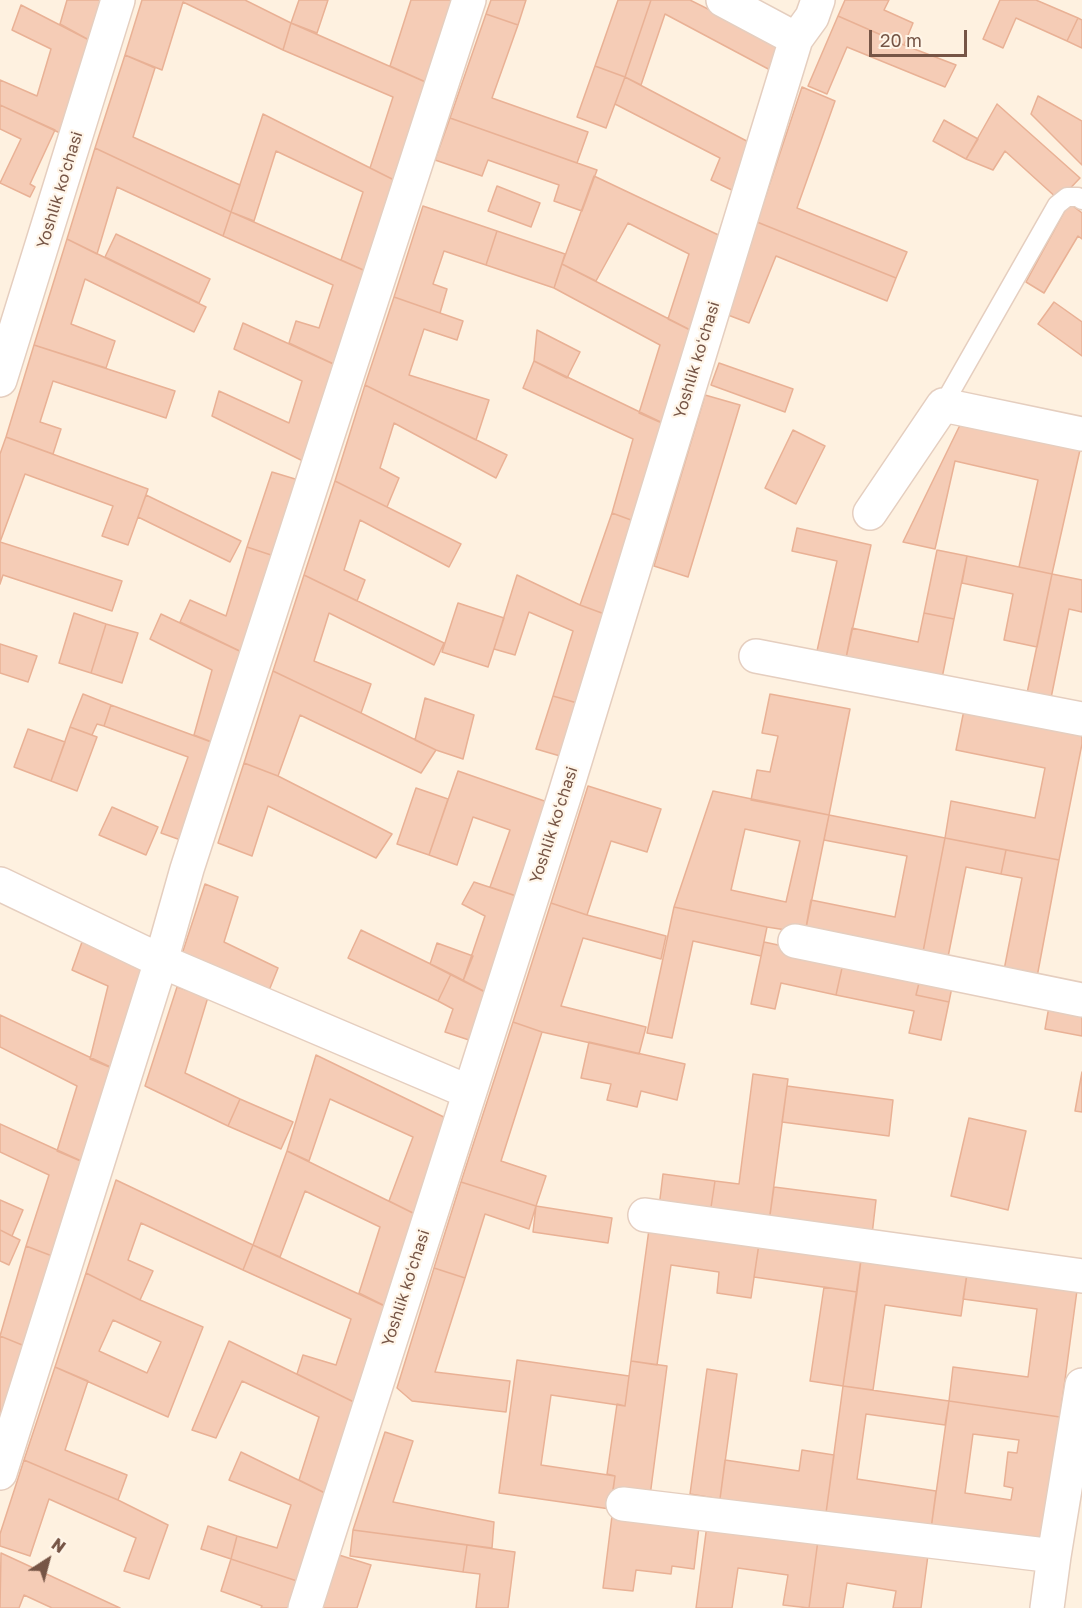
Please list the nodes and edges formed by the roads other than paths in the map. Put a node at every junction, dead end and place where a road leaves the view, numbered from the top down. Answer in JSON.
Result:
{"nodes":[{"id":1,"x":118,"y":0,"type":"edge"},
{"id":2,"x":469,"y":0,"type":"edge"},
{"id":3,"x":723,"y":0,"type":"edge"},
{"id":4,"x":818,"y":0,"type":"edge"},
{"id":5,"x":796,"y":39,"type":"junction"},
{"id":6,"x":1082,"y":200,"type":"edge"},
{"id":7,"x":0,"y":380,"type":"edge"},
{"id":8,"x":943,"y":405,"type":"junction"},
{"id":9,"x":1082,"y":434,"type":"edge"},
{"id":10,"x":870,"y":513,"type":"dead end"},
{"id":11,"x":756,"y":656,"type":"dead end"},
{"id":12,"x":1082,"y":719,"type":"edge"},
{"id":13,"x":0,"y":884,"type":"edge"},
{"id":14,"x":795,"y":941,"type":"dead end"},
{"id":15,"x":161,"y":961,"type":"junction"},
{"id":16,"x":1082,"y":1000,"type":"edge"},
{"id":17,"x":469,"y":1092,"type":"junction"},
{"id":18,"x":645,"y":1215,"type":"dead end"},
{"id":19,"x":1082,"y":1276,"type":"edge"},
{"id":20,"x":1082,"y":1385,"type":"edge"},
{"id":21,"x":0,"y":1473,"type":"edge"},
{"id":22,"x":622,"y":1504,"type":"dead end"},
{"id":23,"x":1054,"y":1556,"type":"junction"},
{"id":24,"x":304,"y":1608,"type":"edge"},
{"id":25,"x":1047,"y":1608,"type":"edge"}],
"edges":[{"from":1,"to":7,"type":"street","name":"Yoshlik koʻchasi"},
{"from":2,"to":15,"type":"street"},
{"from":3,"to":5,"type":"street"},
{"from":4,"to":5,"type":"street","name":"Yoshlik koʻchasi"},
{"from":5,"to":17,"type":"street","name":"Yoshlik koʻchasi"},
{"from":6,"to":8,"type":"lane"},
{"from":8,"to":9,"type":"street"},
{"from":8,"to":10,"type":"street"},
{"from":11,"to":12,"type":"street"},
{"from":13,"to":15,"type":"street"},
{"from":14,"to":16,"type":"street"},
{"from":15,"to":17,"type":"street"},
{"from":15,"to":21,"type":"street"},
{"from":17,"to":24,"type":"street","name":"Yoshlik koʻchasi"},
{"from":18,"to":19,"type":"street"},
{"from":20,"to":23,"type":"street"},
{"from":22,"to":23,"type":"street"},
{"from":23,"to":25,"type":"street"}]}
